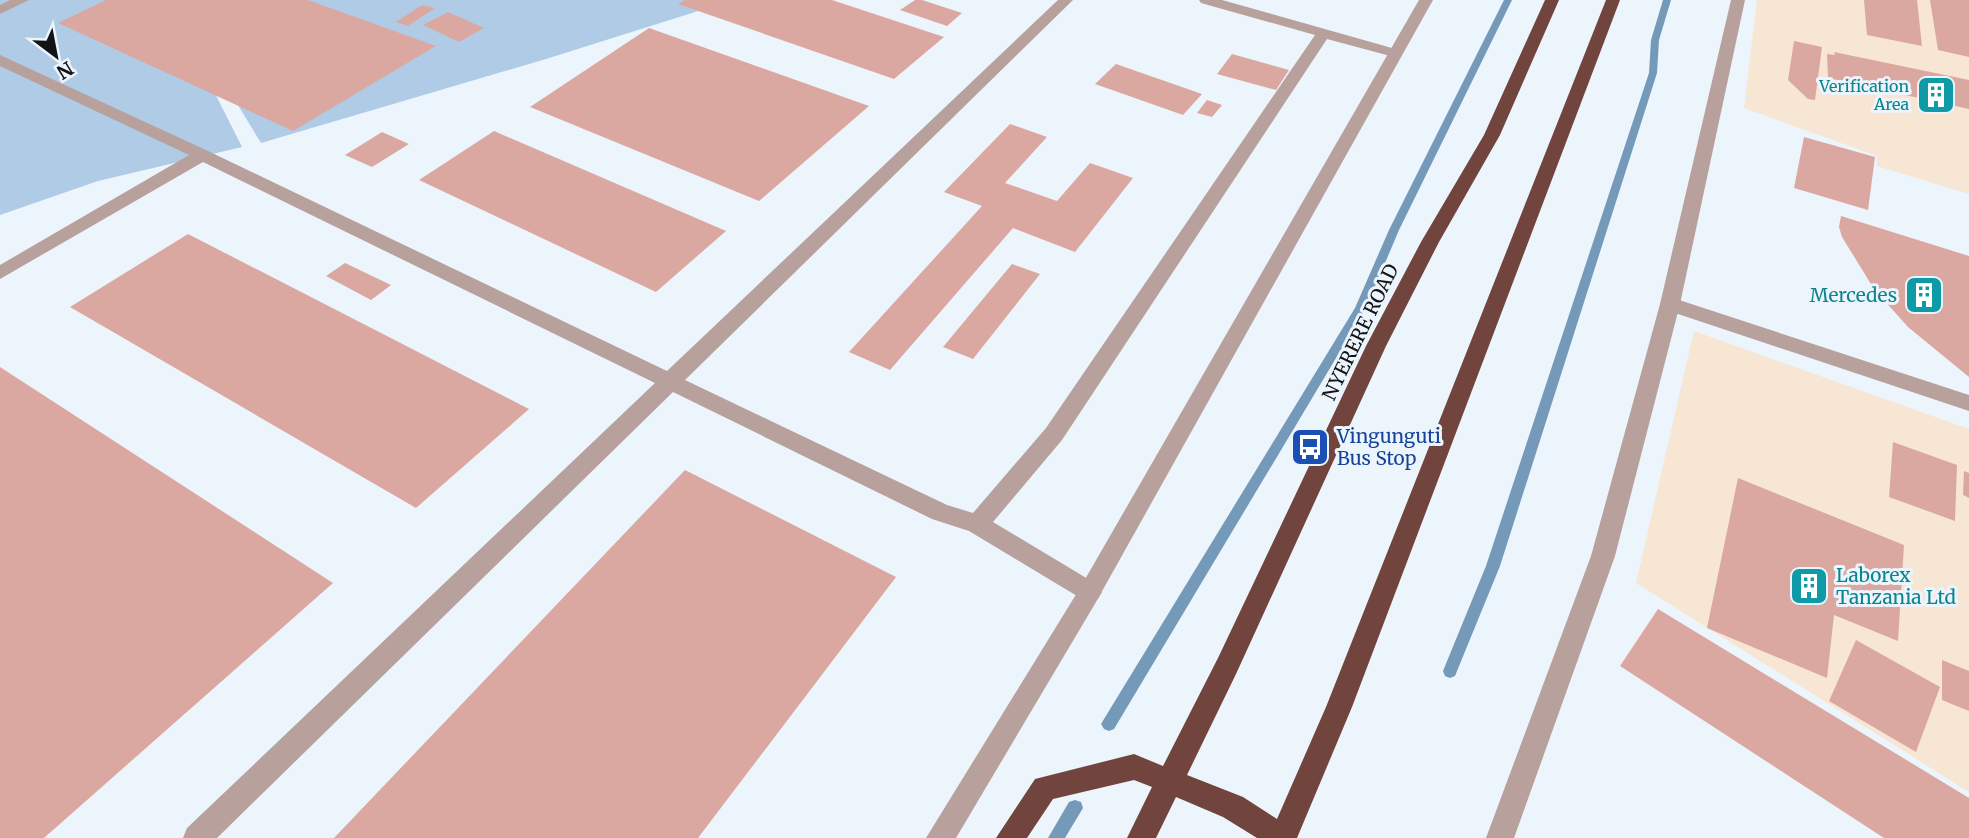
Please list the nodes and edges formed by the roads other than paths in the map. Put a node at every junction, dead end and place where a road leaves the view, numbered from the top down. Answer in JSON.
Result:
{"nodes":[{"id":1,"x":22,"y":0,"type":"edge"},
{"id":2,"x":1066,"y":0,"type":"edge"},
{"id":3,"x":1206,"y":0,"type":"edge"},
{"id":4,"x":1426,"y":0,"type":"edge"},
{"id":5,"x":1552,"y":0,"type":"edge"},
{"id":6,"x":1613,"y":0,"type":"edge"},
{"id":7,"x":1738,"y":0,"type":"edge"},
{"id":8,"x":0,"y":10,"type":"edge"},
{"id":9,"x":1324,"y":33,"type":"junction"},
{"id":10,"x":1394,"y":53,"type":"junction"},
{"id":11,"x":0,"y":60,"type":"edge"},
{"id":12,"x":202,"y":155,"type":"junction"},
{"id":13,"x":0,"y":273,"type":"edge"},
{"id":14,"x":1670,"y":304,"type":"junction"},
{"id":15,"x":671,"y":381,"type":"junction"},
{"id":16,"x":1969,"y":403,"type":"edge"},
{"id":17,"x":977,"y":524,"type":"junction"},
{"id":18,"x":1090,"y":592,"type":"junction"},
{"id":19,"x":1170,"y":780,"type":"junction"},
{"id":20,"x":197,"y":838,"type":"edge"},
{"id":21,"x":940,"y":838,"type":"edge"},
{"id":22,"x":1010,"y":838,"type":"edge"},
{"id":23,"x":1141,"y":838,"type":"edge"},
{"id":24,"x":1283,"y":838,"type":"edge"},
{"id":25,"x":1500,"y":838,"type":"edge"}],
"edges":[{"from":1,"to":8,"type":"street"},
{"from":2,"to":15,"type":"street"},
{"from":3,"to":9,"type":"street"},
{"from":4,"to":10,"type":"street"},
{"from":5,"to":19,"type":"highway","name":"NYERERE ROAD"},
{"from":6,"to":24,"type":"highway"},
{"from":7,"to":14,"type":"street"},
{"from":9,"to":10,"type":"street"},
{"from":9,"to":17,"type":"street"},
{"from":10,"to":18,"type":"street"},
{"from":11,"to":12,"type":"street"},
{"from":12,"to":13,"type":"street"},
{"from":12,"to":15,"type":"street"},
{"from":14,"to":16,"type":"street"},
{"from":14,"to":25,"type":"street"},
{"from":15,"to":17,"type":"street"},
{"from":15,"to":20,"type":"street"},
{"from":17,"to":18,"type":"street"},
{"from":18,"to":21,"type":"street"},
{"from":19,"to":22,"type":"highway"},
{"from":19,"to":23,"type":"highway","name":"NYERERE ROAD"},
{"from":19,"to":24,"type":"highway"}]}
